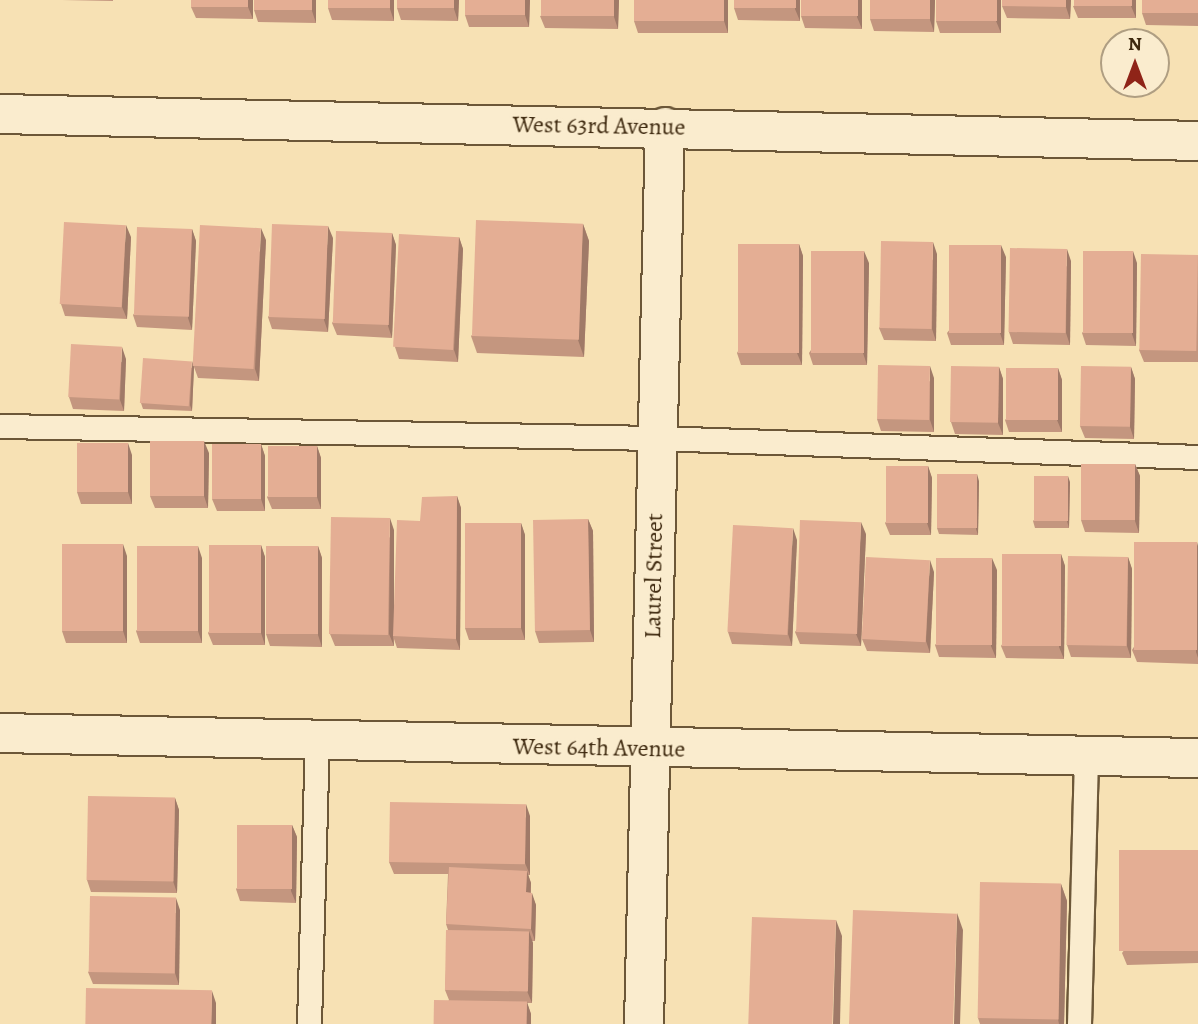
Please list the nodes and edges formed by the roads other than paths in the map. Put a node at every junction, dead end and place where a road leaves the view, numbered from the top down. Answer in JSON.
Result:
{"nodes":[{"id":1,"x":0,"y":114,"type":"edge"},
{"id":2,"x":665,"y":127,"type":"junction"},
{"id":3,"x":1198,"y":141,"type":"edge"},
{"id":4,"x":0,"y":426,"type":"edge"},
{"id":5,"x":657,"y":438,"type":"junction"},
{"id":6,"x":1198,"y":457,"type":"edge"},
{"id":7,"x":0,"y":733,"type":"edge"},
{"id":8,"x":317,"y":742,"type":"junction"},
{"id":9,"x":650,"y":750,"type":"junction"},
{"id":10,"x":1086,"y":756,"type":"junction"},
{"id":11,"x":1198,"y":758,"type":"edge"},
{"id":12,"x":309,"y":1024,"type":"edge"},
{"id":13,"x":644,"y":1024,"type":"edge"},
{"id":14,"x":1079,"y":1024,"type":"edge"}],
"edges":[{"from":1,"to":2,"type":"street","name":"West 63rd Avenue"},
{"from":2,"to":3,"type":"street","name":"West 63rd Avenue"},
{"from":2,"to":5,"type":"street","name":"Laurel Street"},
{"from":4,"to":5,"type":"lane"},
{"from":5,"to":6,"type":"lane"},
{"from":5,"to":9,"type":"street","name":"Laurel Street"},
{"from":7,"to":8,"type":"street","name":"West 64th Avenue"},
{"from":8,"to":9,"type":"street","name":"West 64th Avenue"},
{"from":8,"to":12,"type":"lane"},
{"from":9,"to":10,"type":"street","name":"West 64th Avenue"},
{"from":9,"to":13,"type":"street","name":"Laurel Street"},
{"from":10,"to":11,"type":"street","name":"West 64th Avenue"},
{"from":10,"to":14,"type":"lane"}]}
